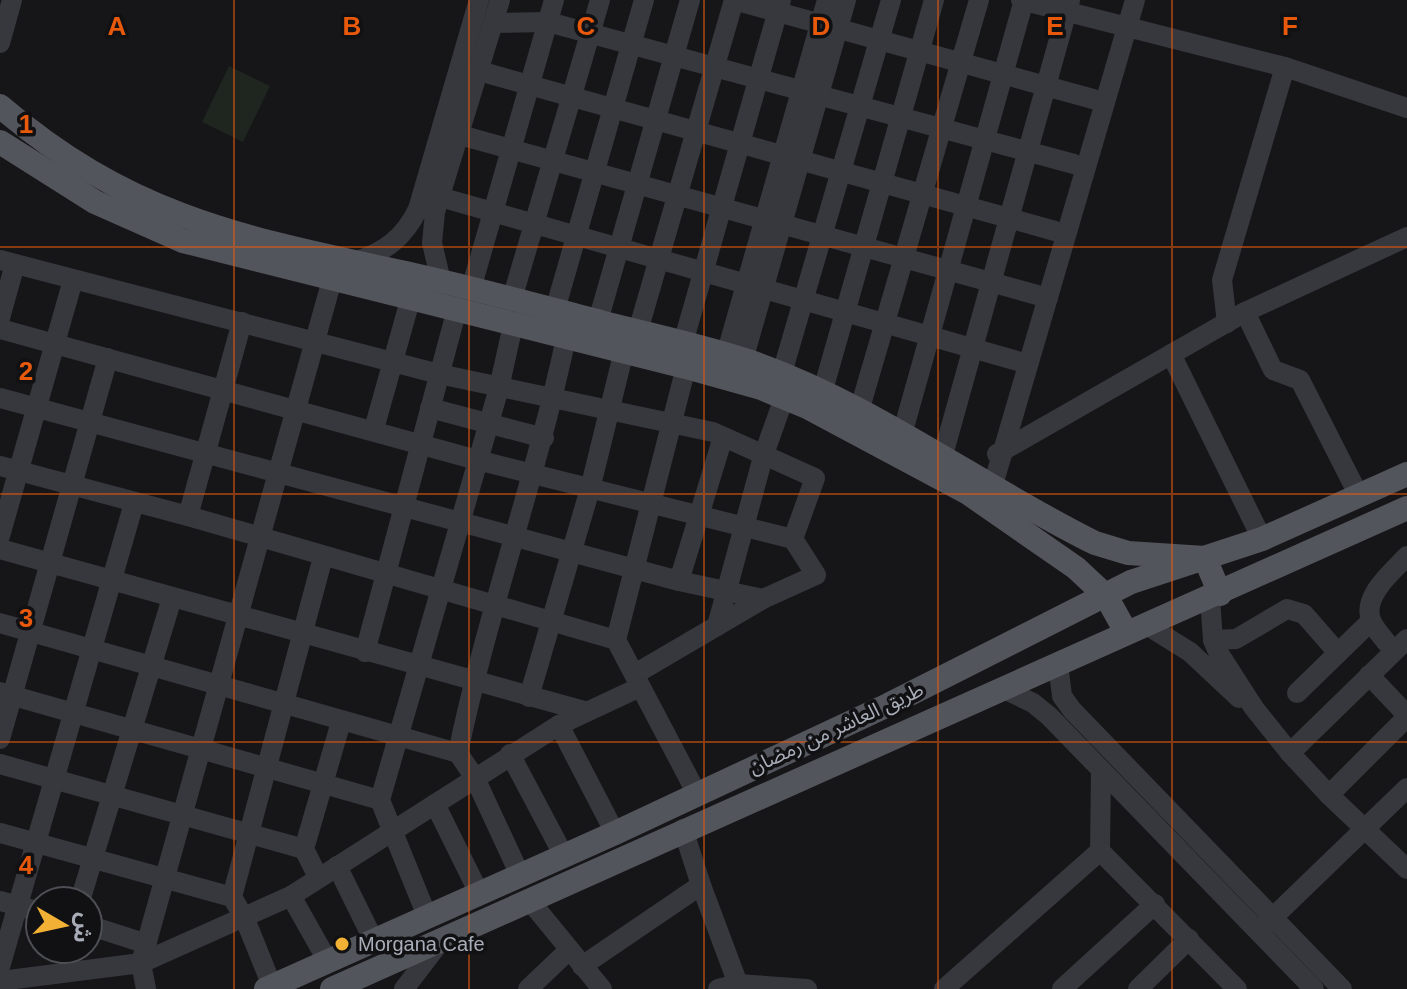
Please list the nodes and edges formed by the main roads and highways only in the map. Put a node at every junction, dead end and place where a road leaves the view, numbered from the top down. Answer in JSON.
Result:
{"nodes":[{"id":1,"x":0,"y":106,"type":"edge"},
{"id":2,"x":0,"y":142,"type":"edge"},
{"id":3,"x":464,"y":299,"type":"junction"},
{"id":4,"x":631,"y":341,"type":"junction"},
{"id":5,"x":685,"y":355,"type":"junction"},
{"id":6,"x":783,"y":386,"type":"junction"},
{"id":7,"x":1407,"y":474,"type":"edge"},
{"id":8,"x":1407,"y":508,"type":"edge"},
{"id":9,"x":1205,"y":558,"type":"junction"},
{"id":10,"x":1106,"y":596,"type":"junction"},
{"id":11,"x":1215,"y":596,"type":"junction"},
{"id":12,"x":1135,"y":628,"type":"junction"},
{"id":13,"x":371,"y":940,"type":"junction"},
{"id":14,"x":416,"y":953,"type":"junction"},
{"id":15,"x":302,"y":972,"type":"junction"},
{"id":16,"x":269,"y":988,"type":"edge"},
{"id":17,"x":335,"y":988,"type":"edge"}],
"edges":[{"from":1,"to":3,"type":"main road"},
{"from":2,"to":3,"type":"main road"},
{"from":3,"to":4,"type":"main road"},
{"from":3,"to":4,"type":"main road"},
{"from":4,"to":5,"type":"main road"},
{"from":5,"to":6,"type":"main road"},
{"from":5,"to":6,"type":"main road"},
{"from":6,"to":9,"type":"main road"},
{"from":6,"to":10,"type":"main road"},
{"from":7,"to":9,"type":"main road","name":"طريق العاشر من رمضان"},
{"from":8,"to":11,"type":"main road","name":"طريق العاشر من رمضان"},
{"from":9,"to":10,"type":"main road","name":"طريق العاشر من رمضان"},
{"from":9,"to":11,"type":"main road"},
{"from":10,"to":12,"type":"main road"},
{"from":10,"to":13,"type":"main road","name":"طريق العاشر من رمضان"},
{"from":11,"to":12,"type":"main road","name":"طريق العاشر من رمضان"},
{"from":12,"to":14,"type":"main road","name":"طريق العاشر من رمضان"},
{"from":13,"to":14,"type":"main road"},
{"from":13,"to":15,"type":"main road","name":"طريق العاشر من رمضان"},
{"from":14,"to":17,"type":"main road","name":"طريق العاشر من رمضان"},
{"from":15,"to":16,"type":"main road","name":"طريق العاشر من رمضان"},
{"from":15,"to":17,"type":"main road"}]}
